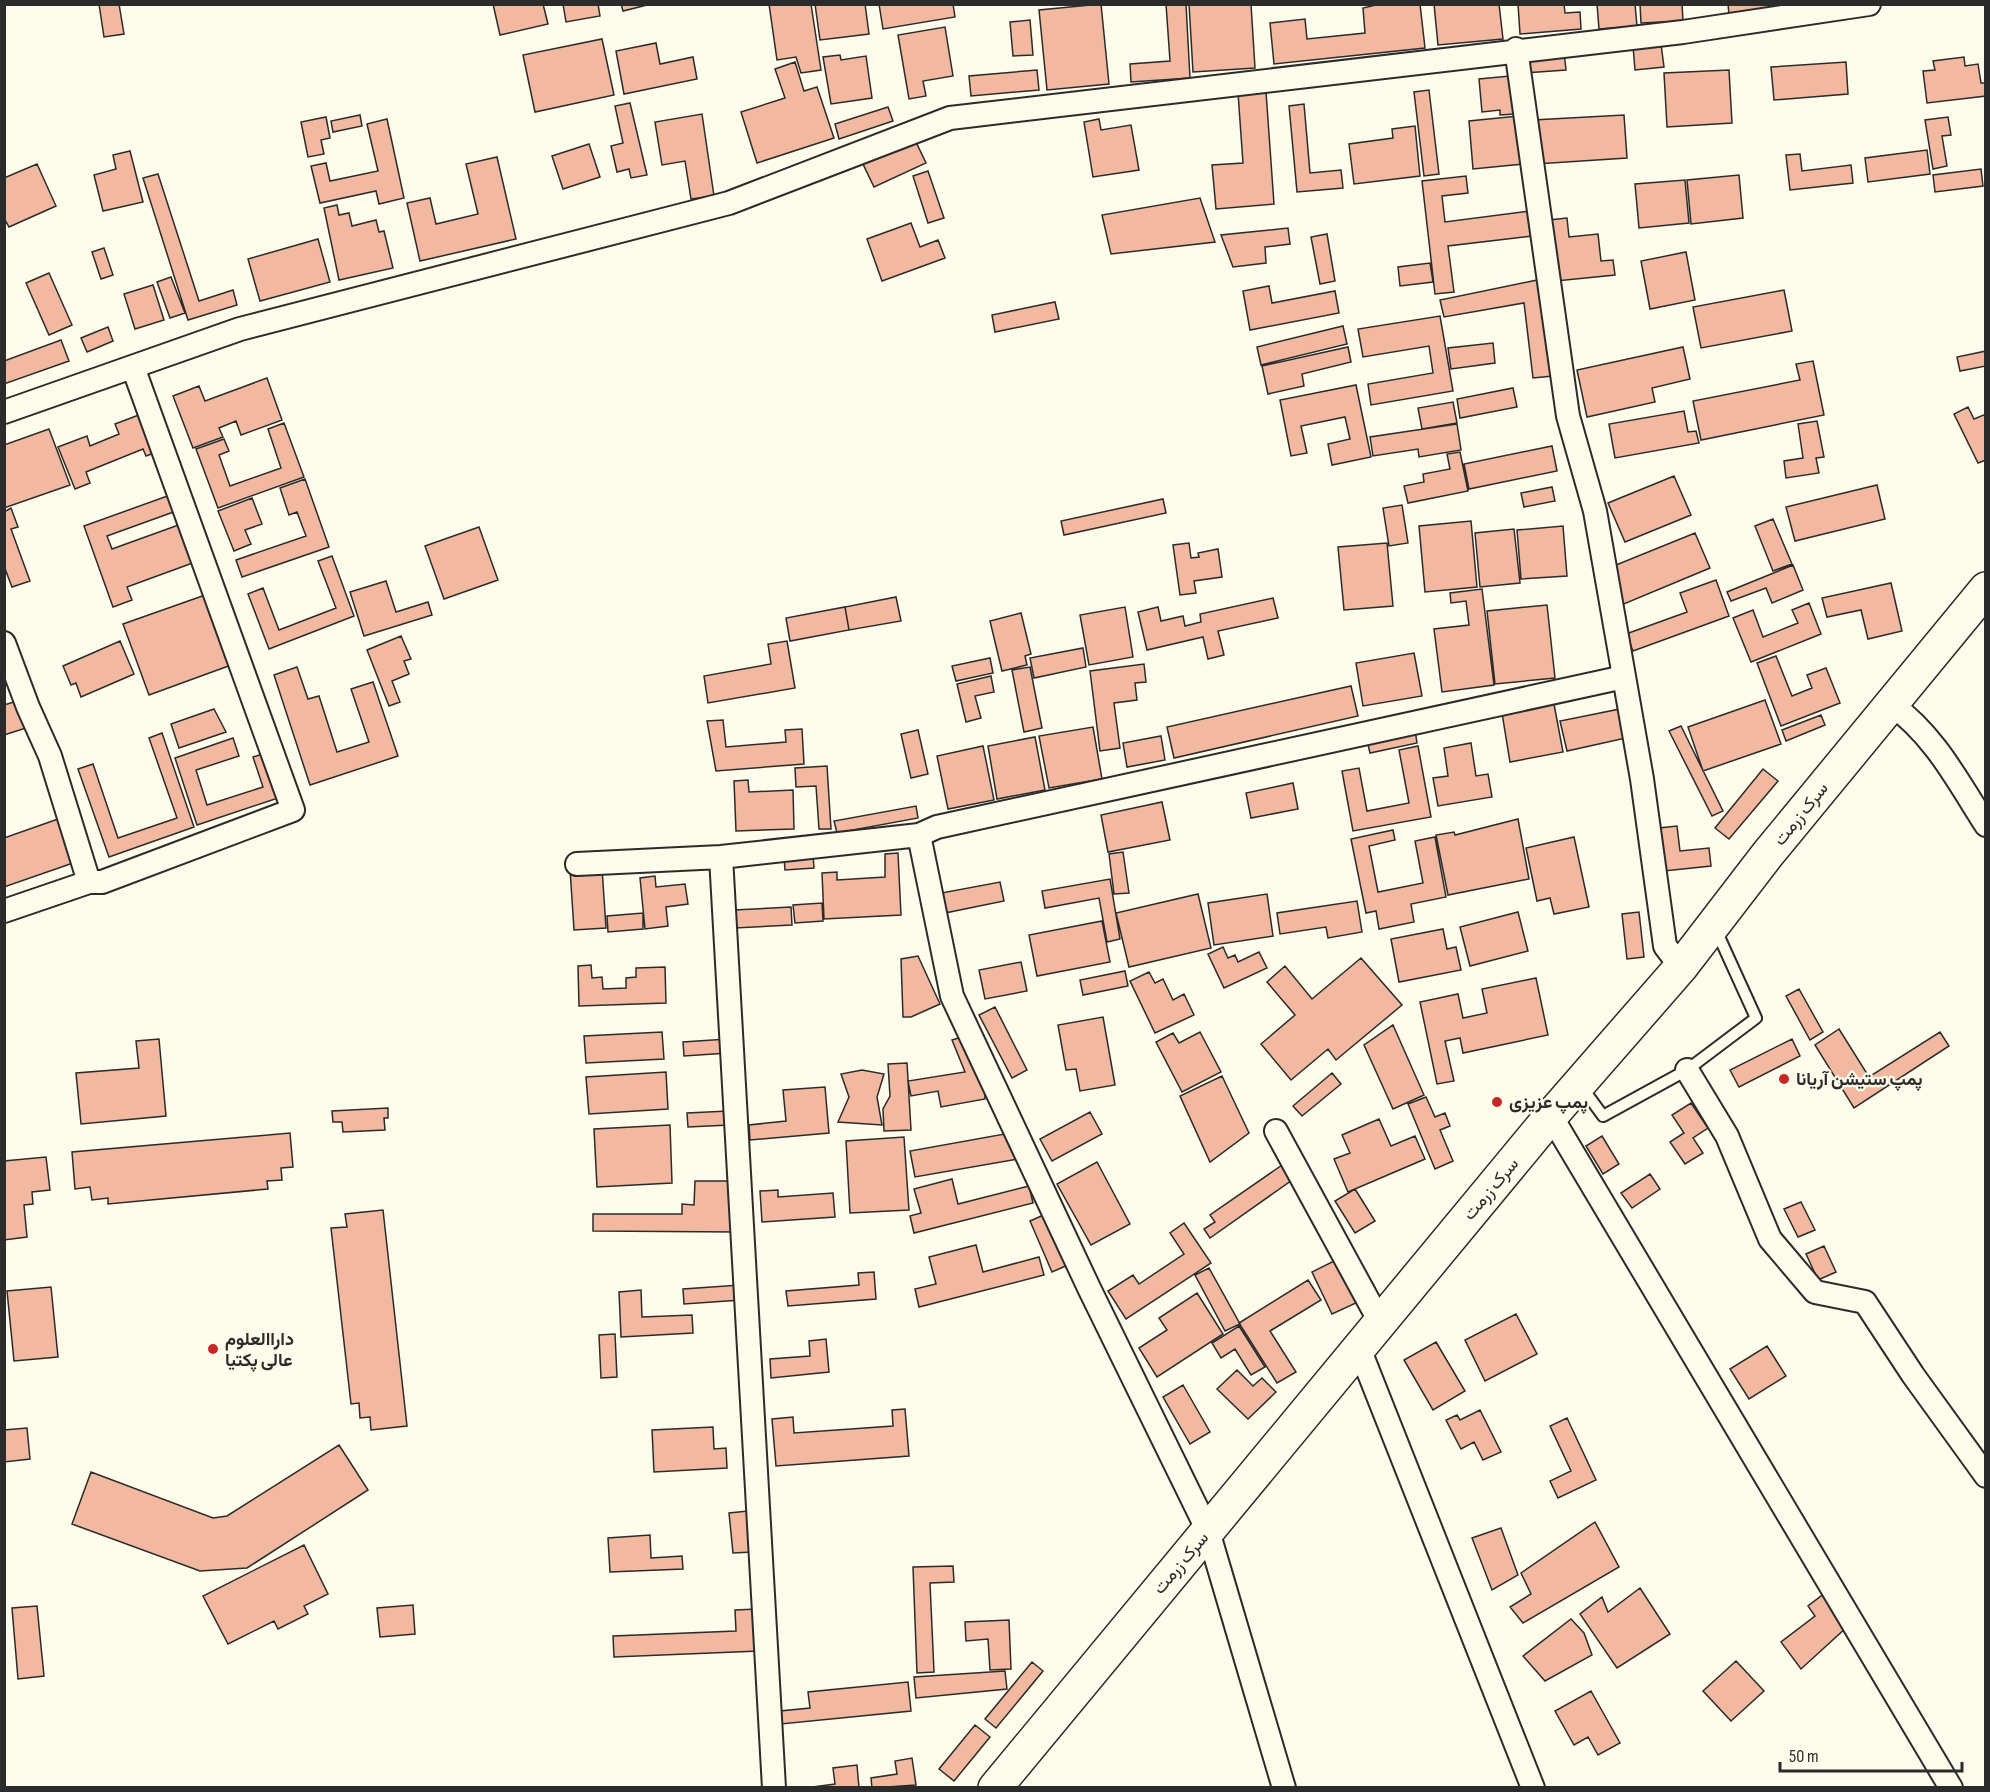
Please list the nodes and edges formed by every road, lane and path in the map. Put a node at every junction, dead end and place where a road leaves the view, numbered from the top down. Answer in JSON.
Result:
{"nodes":[{"id":1,"x":1869,"y":4,"type":"edge"},
{"id":2,"x":1516,"y":49,"type":"junction"},
{"id":3,"x":133,"y":367,"type":"junction"},
{"id":4,"x":4,"y":412,"type":"edge"},
{"id":5,"x":1986,"y":589,"type":"edge"},
{"id":6,"x":4,"y":643,"type":"edge"},
{"id":7,"x":1624,"y":677,"type":"junction"},
{"id":8,"x":1891,"y":704,"type":"junction"},
{"id":9,"x":1986,"y":825,"type":"edge"},
{"id":10,"x":920,"y":835,"type":"junction"},
{"id":11,"x":721,"y":857,"type":"junction"},
{"id":12,"x":576,"y":864,"type":"dead end"},
{"id":13,"x":89,"y":882,"type":"junction"},
{"id":14,"x":4,"y":911,"type":"edge"},
{"id":15,"x":1713,"y":925,"type":"junction"},
{"id":16,"x":1681,"y":967,"type":"junction"},
{"id":17,"x":1687,"y":1070,"type":"junction"},
{"id":18,"x":1579,"y":1084,"type":"junction"},
{"id":19,"x":1551,"y":1116,"type":"junction"},
{"id":20,"x":1276,"y":1131,"type":"dead end"},
{"id":21,"x":1380,"y":1322,"type":"junction"},
{"id":22,"x":1359,"y":1348,"type":"junction"},
{"id":23,"x":1986,"y":1476,"type":"edge"},
{"id":24,"x":1208,"y":1531,"type":"junction"},
{"id":25,"x":774,"y":1788,"type":"edge"},
{"id":26,"x":995,"y":1788,"type":"edge"},
{"id":27,"x":1284,"y":1788,"type":"edge"},
{"id":28,"x":1533,"y":1788,"type":"edge"},
{"id":29,"x":1951,"y":1788,"type":"edge"}],
"edges":[{"from":1,"to":2,"type":"street"},
{"from":2,"to":3,"type":"street"},
{"from":2,"to":7,"type":"street"},
{"from":3,"to":4,"type":"street"},
{"from":3,"to":13,"type":"street"},
{"from":5,"to":8,"type":"highway","name":"سرک زرمت"},
{"from":6,"to":13,"type":"street"},
{"from":7,"to":10,"type":"street"},
{"from":7,"to":16,"type":"street"},
{"from":8,"to":9,"type":"street"},
{"from":8,"to":15,"type":"highway","name":"سرک زرمت"},
{"from":10,"to":11,"type":"street"},
{"from":10,"to":24,"type":"street"},
{"from":11,"to":12,"type":"street"},
{"from":11,"to":25,"type":"street"},
{"from":13,"to":14,"type":"street"},
{"from":15,"to":16,"type":"highway","name":"سرک زرمت"},
{"from":15,"to":17,"type":"lane"},
{"from":16,"to":18,"type":"highway","name":"سرک زرمت"},
{"from":17,"to":18,"type":"lane"},
{"from":17,"to":23,"type":"street"},
{"from":18,"to":19,"type":"highway","name":"سرک زرمت"},
{"from":19,"to":21,"type":"highway","name":"سرک زرمت"},
{"from":19,"to":29,"type":"street"},
{"from":20,"to":21,"type":"street"},
{"from":21,"to":22,"type":"highway","name":"سرک زرمت"},
{"from":22,"to":24,"type":"highway","name":"سرک زرمت"},
{"from":22,"to":28,"type":"street"},
{"from":24,"to":26,"type":"highway","name":"سرک زرمت"},
{"from":24,"to":27,"type":"street"}]}
